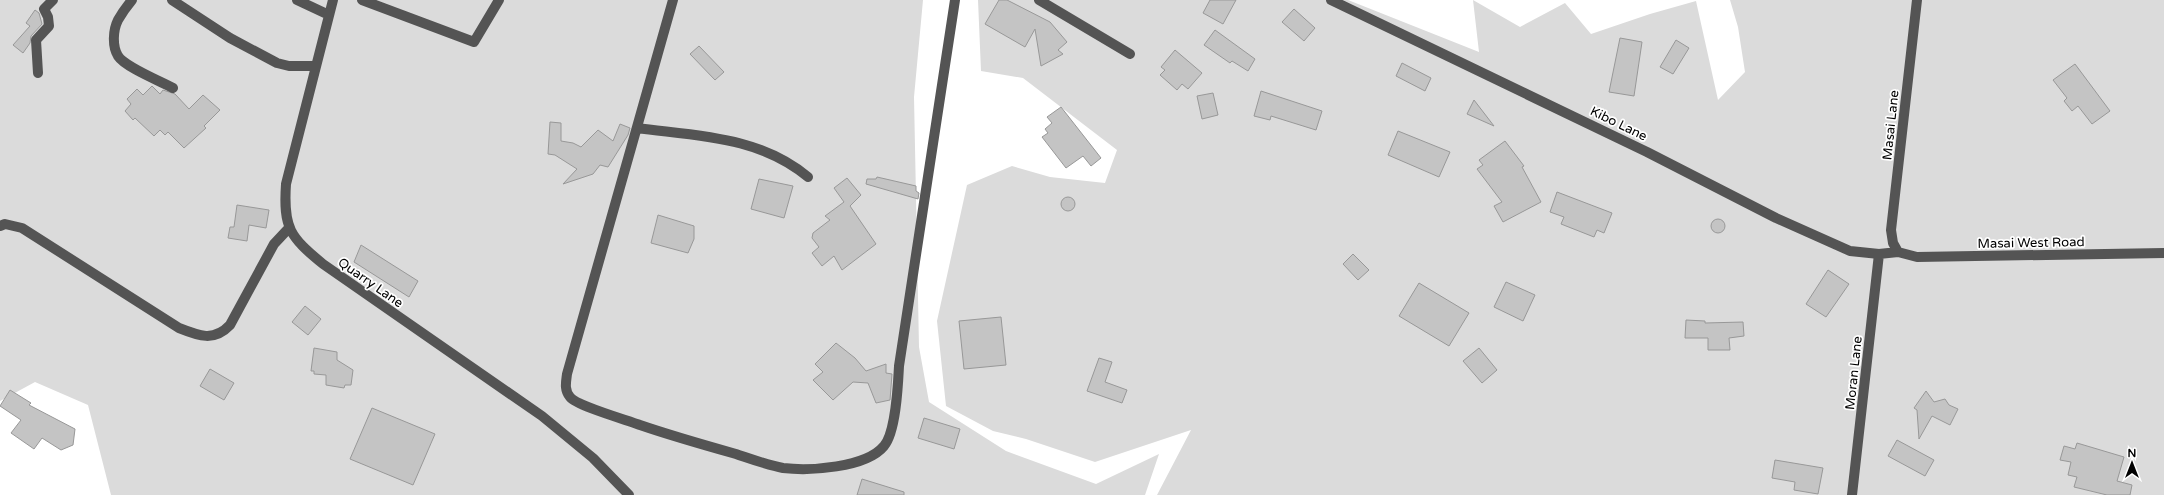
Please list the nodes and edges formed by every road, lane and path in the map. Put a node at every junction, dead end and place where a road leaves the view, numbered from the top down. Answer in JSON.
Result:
{"nodes":[{"id":1,"x":53,"y":0,"type":"edge"},
{"id":2,"x":132,"y":0,"type":"edge"},
{"id":3,"x":172,"y":0,"type":"edge"},
{"id":4,"x":297,"y":0,"type":"edge"},
{"id":5,"x":333,"y":0,"type":"edge"},
{"id":6,"x":362,"y":0,"type":"edge"},
{"id":7,"x":499,"y":0,"type":"edge"},
{"id":8,"x":673,"y":0,"type":"edge"},
{"id":9,"x":955,"y":0,"type":"edge"},
{"id":10,"x":1039,"y":0,"type":"edge"},
{"id":11,"x":1331,"y":0,"type":"edge"},
{"id":12,"x":1917,"y":0,"type":"edge"},
{"id":13,"x":329,"y":16,"type":"junction"},
{"id":14,"x":1130,"y":54,"type":"dead end"},
{"id":15,"x":316,"y":66,"type":"junction"},
{"id":16,"x":38,"y":73,"type":"dead end"},
{"id":17,"x":173,"y":88,"type":"dead end"},
{"id":18,"x":636,"y":128,"type":"junction"},
{"id":19,"x":808,"y":177,"type":"dead end"},
{"id":20,"x":0,"y":226,"type":"edge"},
{"id":21,"x":289,"y":228,"type":"junction"},
{"id":22,"x":1898,"y":252,"type":"junction"},
{"id":23,"x":2164,"y":253,"type":"edge"},
{"id":24,"x":1879,"y":254,"type":"junction"},
{"id":25,"x":629,"y":495,"type":"edge"},
{"id":26,"x":1852,"y":495,"type":"edge"}],
"edges":[{"from":1,"to":16,"type":"street"},
{"from":2,"to":17,"type":"street"},
{"from":3,"to":15,"type":"street"},
{"from":4,"to":13,"type":"street"},
{"from":5,"to":13,"type":"street","name":"Quarry Lane"},
{"from":6,"to":7,"type":"street"},
{"from":8,"to":18,"type":"street"},
{"from":9,"to":18,"type":"street"},
{"from":10,"to":14,"type":"street"},
{"from":11,"to":24,"type":"street","name":"Kibo Lane"},
{"from":12,"to":22,"type":"street","name":"Masai Lane"},
{"from":13,"to":15,"type":"street","name":"Quarry Lane"},
{"from":15,"to":21,"type":"street","name":"Quarry Lane"},
{"from":18,"to":19,"type":"street"},
{"from":20,"to":21,"type":"street"},
{"from":21,"to":25,"type":"street","name":"Quarry Lane"},
{"from":22,"to":23,"type":"street","name":"Masai West Road"},
{"from":22,"to":24,"type":"street","name":"Kibo Lane"},
{"from":24,"to":26,"type":"street","name":"Moran Lane"}]}
